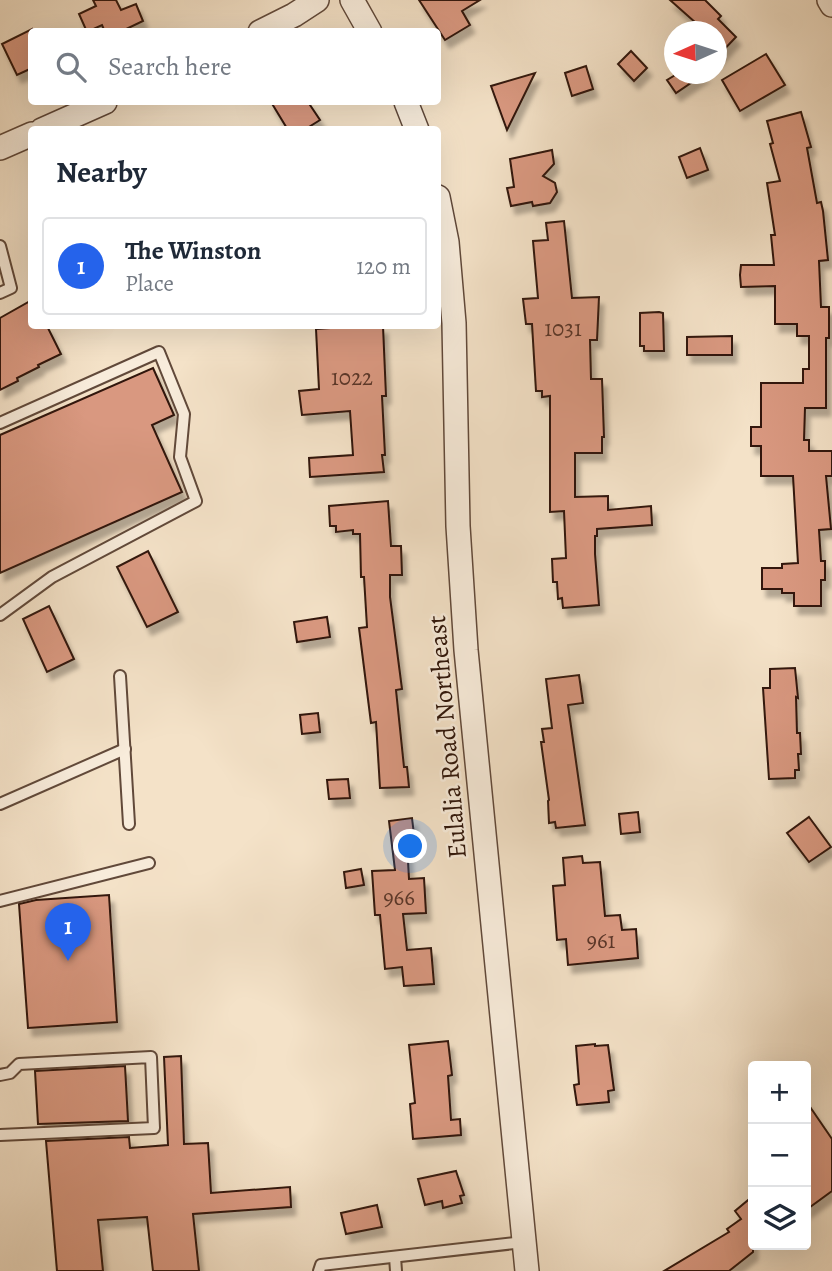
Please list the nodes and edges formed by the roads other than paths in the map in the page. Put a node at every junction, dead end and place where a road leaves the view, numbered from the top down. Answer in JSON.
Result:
{"nodes":[{"id":1,"x":317,"y":0,"type":"edge"},
{"id":2,"x":352,"y":0,"type":"edge"},
{"id":3,"x":829,"y":0,"type":"edge"},
{"id":4,"x":832,"y":5,"type":"edge"},
{"id":5,"x":268,"y":28,"type":"edge"},
{"id":6,"x":368,"y":28,"type":"edge"},
{"id":7,"x":99,"y":105,"type":"edge"},
{"id":8,"x":407,"y":105,"type":"edge"},
{"id":9,"x":51,"y":126,"type":"edge"},
{"id":10,"x":415,"y":126,"type":"edge"},
{"id":11,"x":28,"y":136,"type":"edge"},
{"id":12,"x":0,"y":148,"type":"edge"},
{"id":13,"x":441,"y":212,"type":"edge"},
{"id":14,"x":0,"y":246,"type":"edge"},
{"id":15,"x":0,"y":293,"type":"edge"},
{"id":16,"x":0,"y":423,"type":"edge"},
{"id":17,"x":0,"y":615,"type":"edge"},
{"id":18,"x":120,"y":676,"type":"dead end"},
{"id":19,"x":125,"y":749,"type":"junction"},
{"id":20,"x":0,"y":804,"type":"edge"},
{"id":21,"x":129,"y":824,"type":"dead end"},
{"id":22,"x":149,"y":863,"type":"dead end"},
{"id":23,"x":0,"y":901,"type":"edge"},
{"id":24,"x":0,"y":1074,"type":"edge"},
{"id":25,"x":0,"y":1135,"type":"edge"},
{"id":26,"x":524,"y":1242,"type":"junction"},
{"id":27,"x":394,"y":1257,"type":"junction"},
{"id":28,"x":318,"y":1271,"type":"edge"},
{"id":29,"x":396,"y":1271,"type":"edge"},
{"id":30,"x":527,"y":1271,"type":"edge"}],
"edges":[{"from":1,"to":5,"type":"street"},
{"from":2,"to":6,"type":"street"},
{"from":3,"to":4,"type":"street"},
{"from":7,"to":9,"type":"street"},
{"from":8,"to":10,"type":"street"},
{"from":11,"to":12,"type":"street"},
{"from":13,"to":26,"type":"street","name":"Eulalia Road Northeast"},
{"from":14,"to":15,"type":"lane"},
{"from":16,"to":17,"type":"lane"},
{"from":18,"to":19,"type":"lane"},
{"from":19,"to":20,"type":"lane"},
{"from":19,"to":21,"type":"lane"},
{"from":22,"to":23,"type":"lane"},
{"from":24,"to":25,"type":"lane"},
{"from":26,"to":27,"type":"lane"},
{"from":26,"to":30,"type":"street","name":"Eulalia Road Northeast"},
{"from":27,"to":28,"type":"lane"},
{"from":27,"to":29,"type":"lane"}]}
